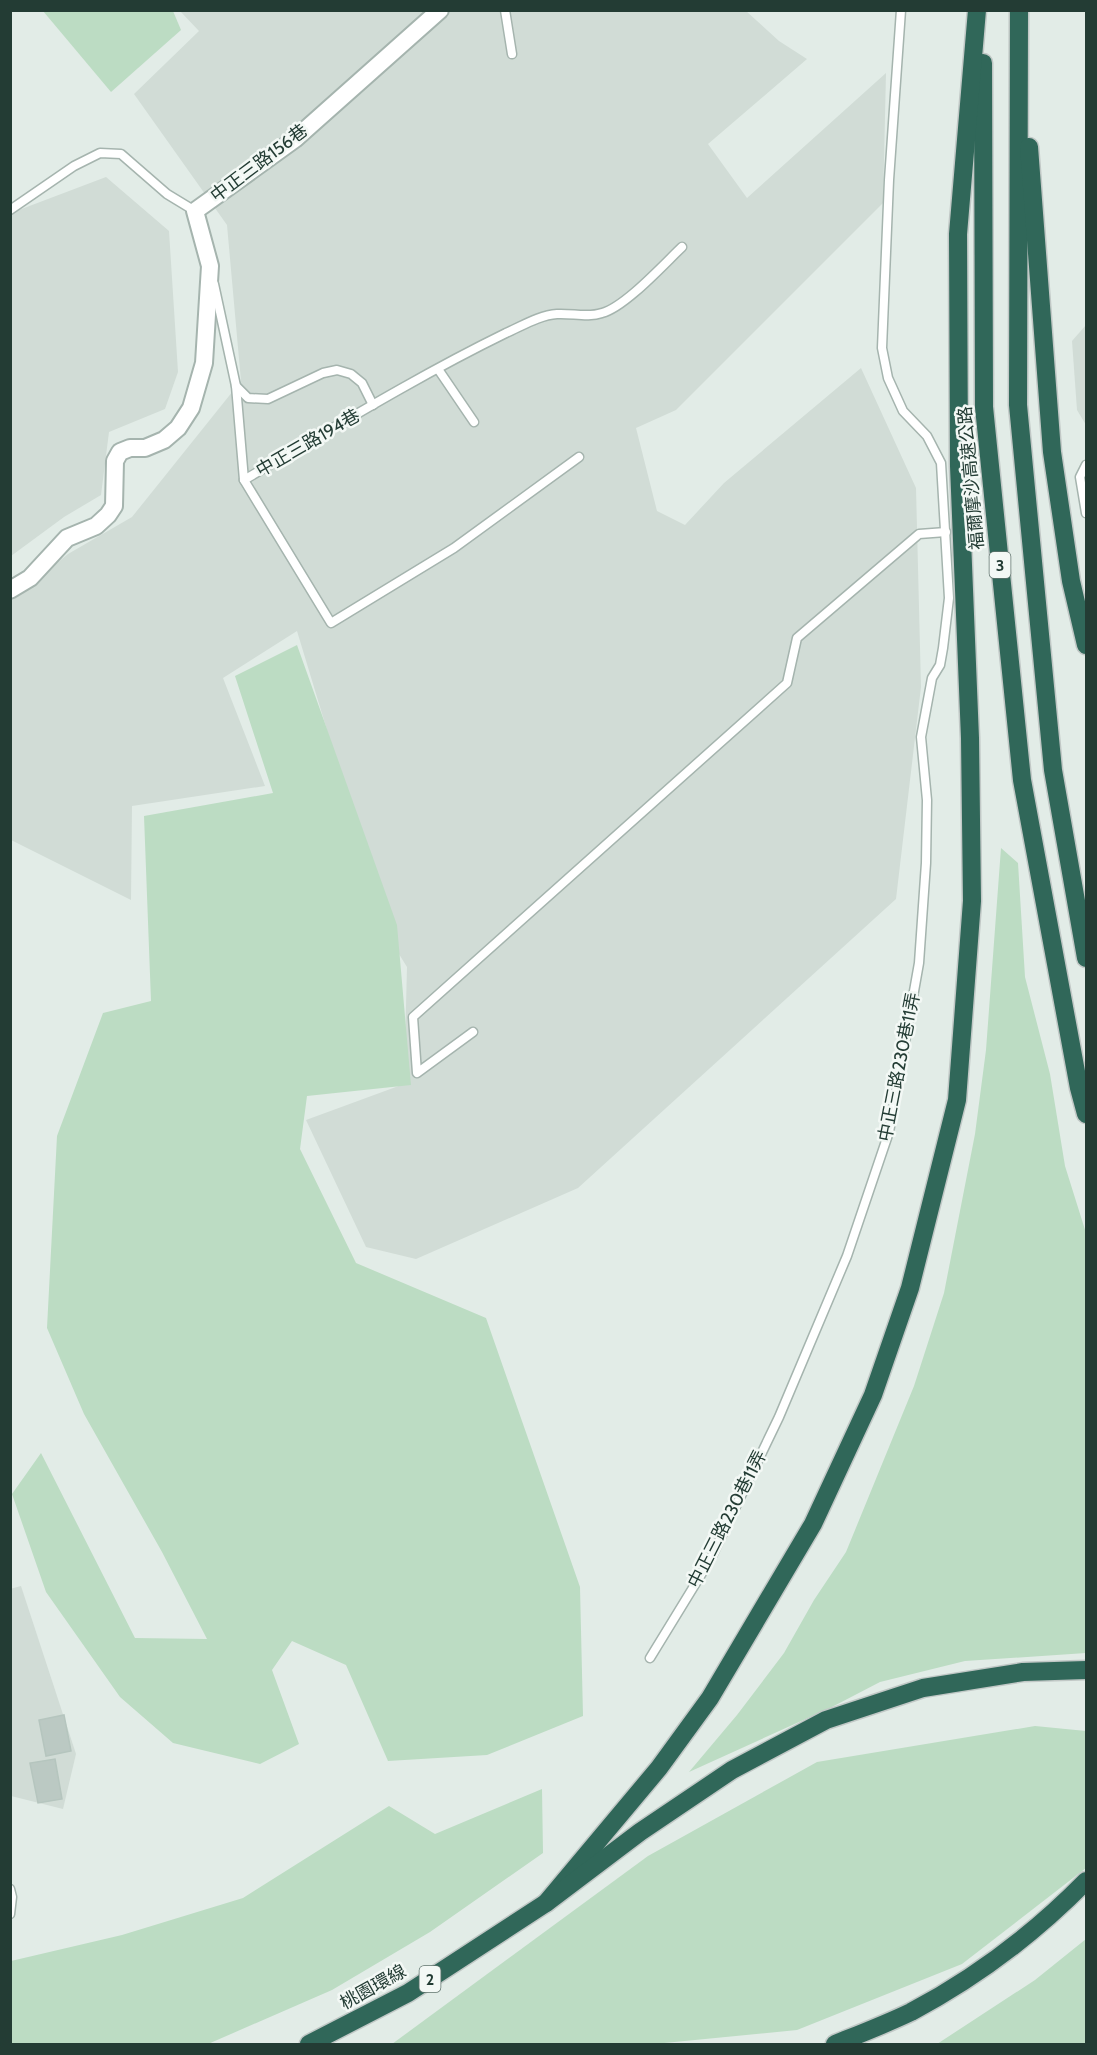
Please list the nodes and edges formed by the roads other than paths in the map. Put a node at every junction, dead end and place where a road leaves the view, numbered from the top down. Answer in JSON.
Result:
{"nodes":[{"id":1,"x":440,"y":10,"type":"edge"},
{"id":2,"x":505,"y":10,"type":"edge"},
{"id":3,"x":901,"y":10,"type":"edge"},
{"id":4,"x":976,"y":10,"type":"edge"},
{"id":5,"x":983,"y":10,"type":"edge"},
{"id":6,"x":1019,"y":10,"type":"edge"},
{"id":7,"x":512,"y":54,"type":"dead end"},
{"id":8,"x":10,"y":210,"type":"edge"},
{"id":9,"x":195,"y":211,"type":"junction"},
{"id":10,"x":682,"y":247,"type":"dead end"},
{"id":11,"x":210,"y":266,"type":"junction"},
{"id":12,"x":438,"y":369,"type":"junction"},
{"id":13,"x":236,"y":386,"type":"junction"},
{"id":14,"x":373,"y":405,"type":"junction"},
{"id":15,"x":474,"y":422,"type":"dead end"},
{"id":16,"x":579,"y":457,"type":"dead end"},
{"id":17,"x":1086,"y":465,"type":"edge"},
{"id":18,"x":244,"y":480,"type":"junction"},
{"id":19,"x":1086,"y":513,"type":"edge"},
{"id":20,"x":946,"y":532,"type":"junction"},
{"id":21,"x":10,"y":590,"type":"edge"},
{"id":22,"x":1086,"y":645,"type":"edge"},
{"id":23,"x":1086,"y":958,"type":"edge"},
{"id":24,"x":473,"y":1032,"type":"dead end"},
{"id":25,"x":1086,"y":1114,"type":"edge"},
{"id":26,"x":650,"y":1658,"type":"dead end"},
{"id":27,"x":1086,"y":1670,"type":"edge"},
{"id":28,"x":1086,"y":1881,"type":"edge"},
{"id":29,"x":10,"y":1889,"type":"edge"},
{"id":30,"x":546,"y":1903,"type":"junction"},
{"id":31,"x":10,"y":1914,"type":"edge"},
{"id":32,"x":309,"y":2044,"type":"edge"},
{"id":33,"x":835,"y":2044,"type":"edge"}],
"edges":[{"from":1,"to":9,"type":"street","name":"中正三路156巷"},
{"from":2,"to":7,"type":"lane"},
{"from":3,"to":20,"type":"lane","name":"中正三路230巷11弄"},
{"from":4,"to":30,"type":"highway"},
{"from":5,"to":25,"type":"highway","name":"福爾摩沙高速公路","number":"3"},
{"from":6,"to":22,"type":"highway"},
{"from":6,"to":23,"type":"highway","number":"3"},
{"from":8,"to":9,"type":"lane"},
{"from":9,"to":11,"type":"street","name":"中正三路156巷"},
{"from":10,"to":12,"type":"lane","name":"中正三路194巷"},
{"from":11,"to":13,"type":"lane"},
{"from":11,"to":21,"type":"street","name":"中正三路156巷"},
{"from":12,"to":14,"type":"lane","name":"中正三路194巷"},
{"from":12,"to":15,"type":"lane"},
{"from":13,"to":14,"type":"lane"},
{"from":13,"to":18,"type":"lane"},
{"from":14,"to":18,"type":"lane","name":"中正三路194巷"},
{"from":16,"to":18,"type":"lane","name":"中正三路194巷"},
{"from":17,"to":19,"type":"lane"},
{"from":20,"to":24,"type":"lane"},
{"from":20,"to":26,"type":"lane","name":"中正三路230巷11弄"},
{"from":27,"to":30,"type":"highway"},
{"from":28,"to":33,"type":"highway"},
{"from":29,"to":31,"type":"lane"},
{"from":30,"to":32,"type":"highway","name":"桃園環線","number":"2"}]}
